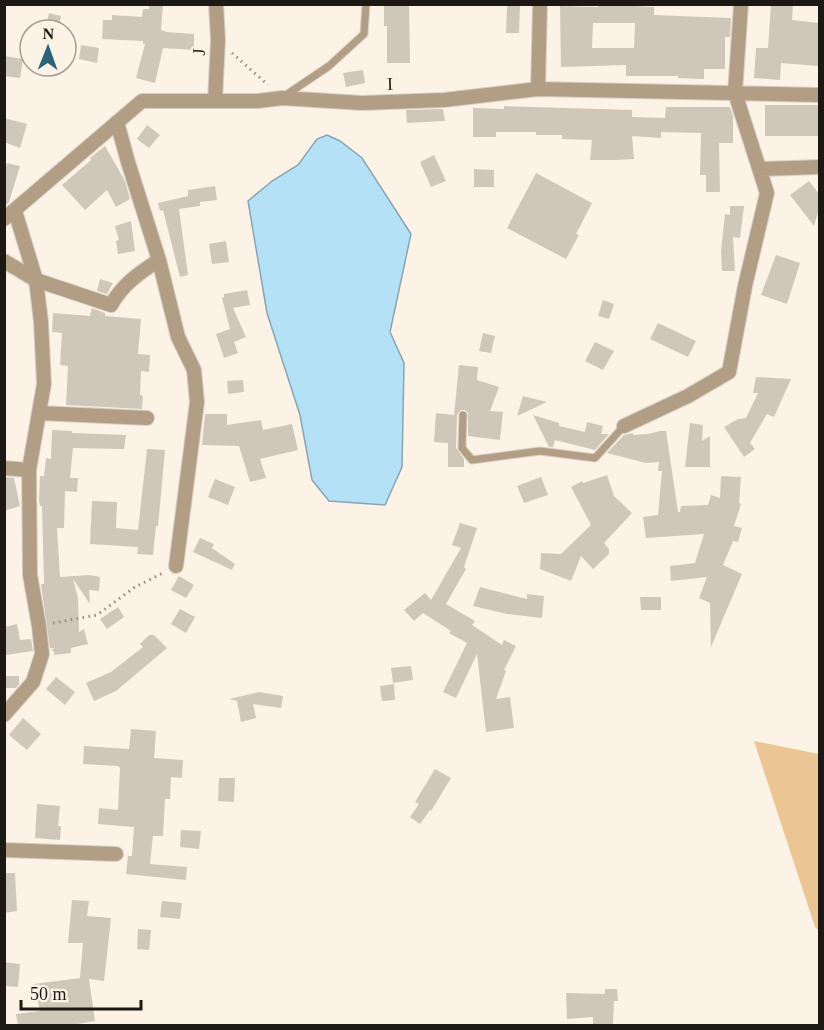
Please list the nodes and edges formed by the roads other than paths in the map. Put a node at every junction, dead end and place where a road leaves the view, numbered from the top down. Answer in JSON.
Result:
{"nodes":[{"id":1,"x":216,"y":4,"type":"edge"},
{"id":2,"x":366,"y":4,"type":"edge"},
{"id":3,"x":540,"y":4,"type":"edge"},
{"id":4,"x":741,"y":4,"type":"edge"},
{"id":5,"x":538,"y":89,"type":"junction"},
{"id":6,"x":735,"y":93,"type":"junction"},
{"id":7,"x":819,"y":95,"type":"edge"},
{"id":8,"x":282,"y":98,"type":"junction"},
{"id":9,"x":215,"y":101,"type":"junction"},
{"id":10,"x":117,"y":122,"type":"junction"},
{"id":11,"x":819,"y":167,"type":"edge"},
{"id":12,"x":760,"y":169,"type":"junction"},
{"id":13,"x":10,"y":215,"type":"edge"},
{"id":14,"x":159,"y":260,"type":"junction"},
{"id":15,"x":4,"y":261,"type":"edge"},
{"id":16,"x":36,"y":280,"type":"junction"},
{"id":17,"x":39,"y":413,"type":"junction"},
{"id":18,"x":463,"y":415,"type":"dead end"},
{"id":19,"x":147,"y":418,"type":"dead end"},
{"id":20,"x":624,"y":426,"type":"joint"},
{"id":21,"x":4,"y":468,"type":"edge"},
{"id":22,"x":29,"y":470,"type":"junction"},
{"id":23,"x":176,"y":566,"type":"road end"},
{"id":24,"x":4,"y":716,"type":"edge"},
{"id":25,"x":4,"y":850,"type":"edge"},
{"id":26,"x":116,"y":854,"type":"dead end"}],
"edges":[{"from":1,"to":9,"type":"street","name":"J"},
{"from":2,"to":8,"type":"lane"},
{"from":3,"to":5,"type":"street"},
{"from":4,"to":6,"type":"street"},
{"from":5,"to":6,"type":"street","name":"I"},
{"from":5,"to":8,"type":"street","name":"I"},
{"from":6,"to":7,"type":"street","name":"I"},
{"from":6,"to":12,"type":"street"},
{"from":8,"to":9,"type":"street","name":"I"},
{"from":9,"to":10,"type":"street","name":"I"},
{"from":10,"to":13,"type":"street","name":"I"},
{"from":10,"to":14,"type":"street"},
{"from":11,"to":12,"type":"street"},
{"from":12,"to":20,"type":"street"},
{"from":13,"to":16,"type":"street"},
{"from":14,"to":16,"type":"street"},
{"from":14,"to":23,"type":"street"},
{"from":15,"to":16,"type":"street"},
{"from":16,"to":17,"type":"street"},
{"from":17,"to":19,"type":"street"},
{"from":17,"to":22,"type":"street"},
{"from":18,"to":20,"type":"lane"},
{"from":21,"to":22,"type":"street"},
{"from":22,"to":24,"type":"street"},
{"from":25,"to":26,"type":"street"}]}
